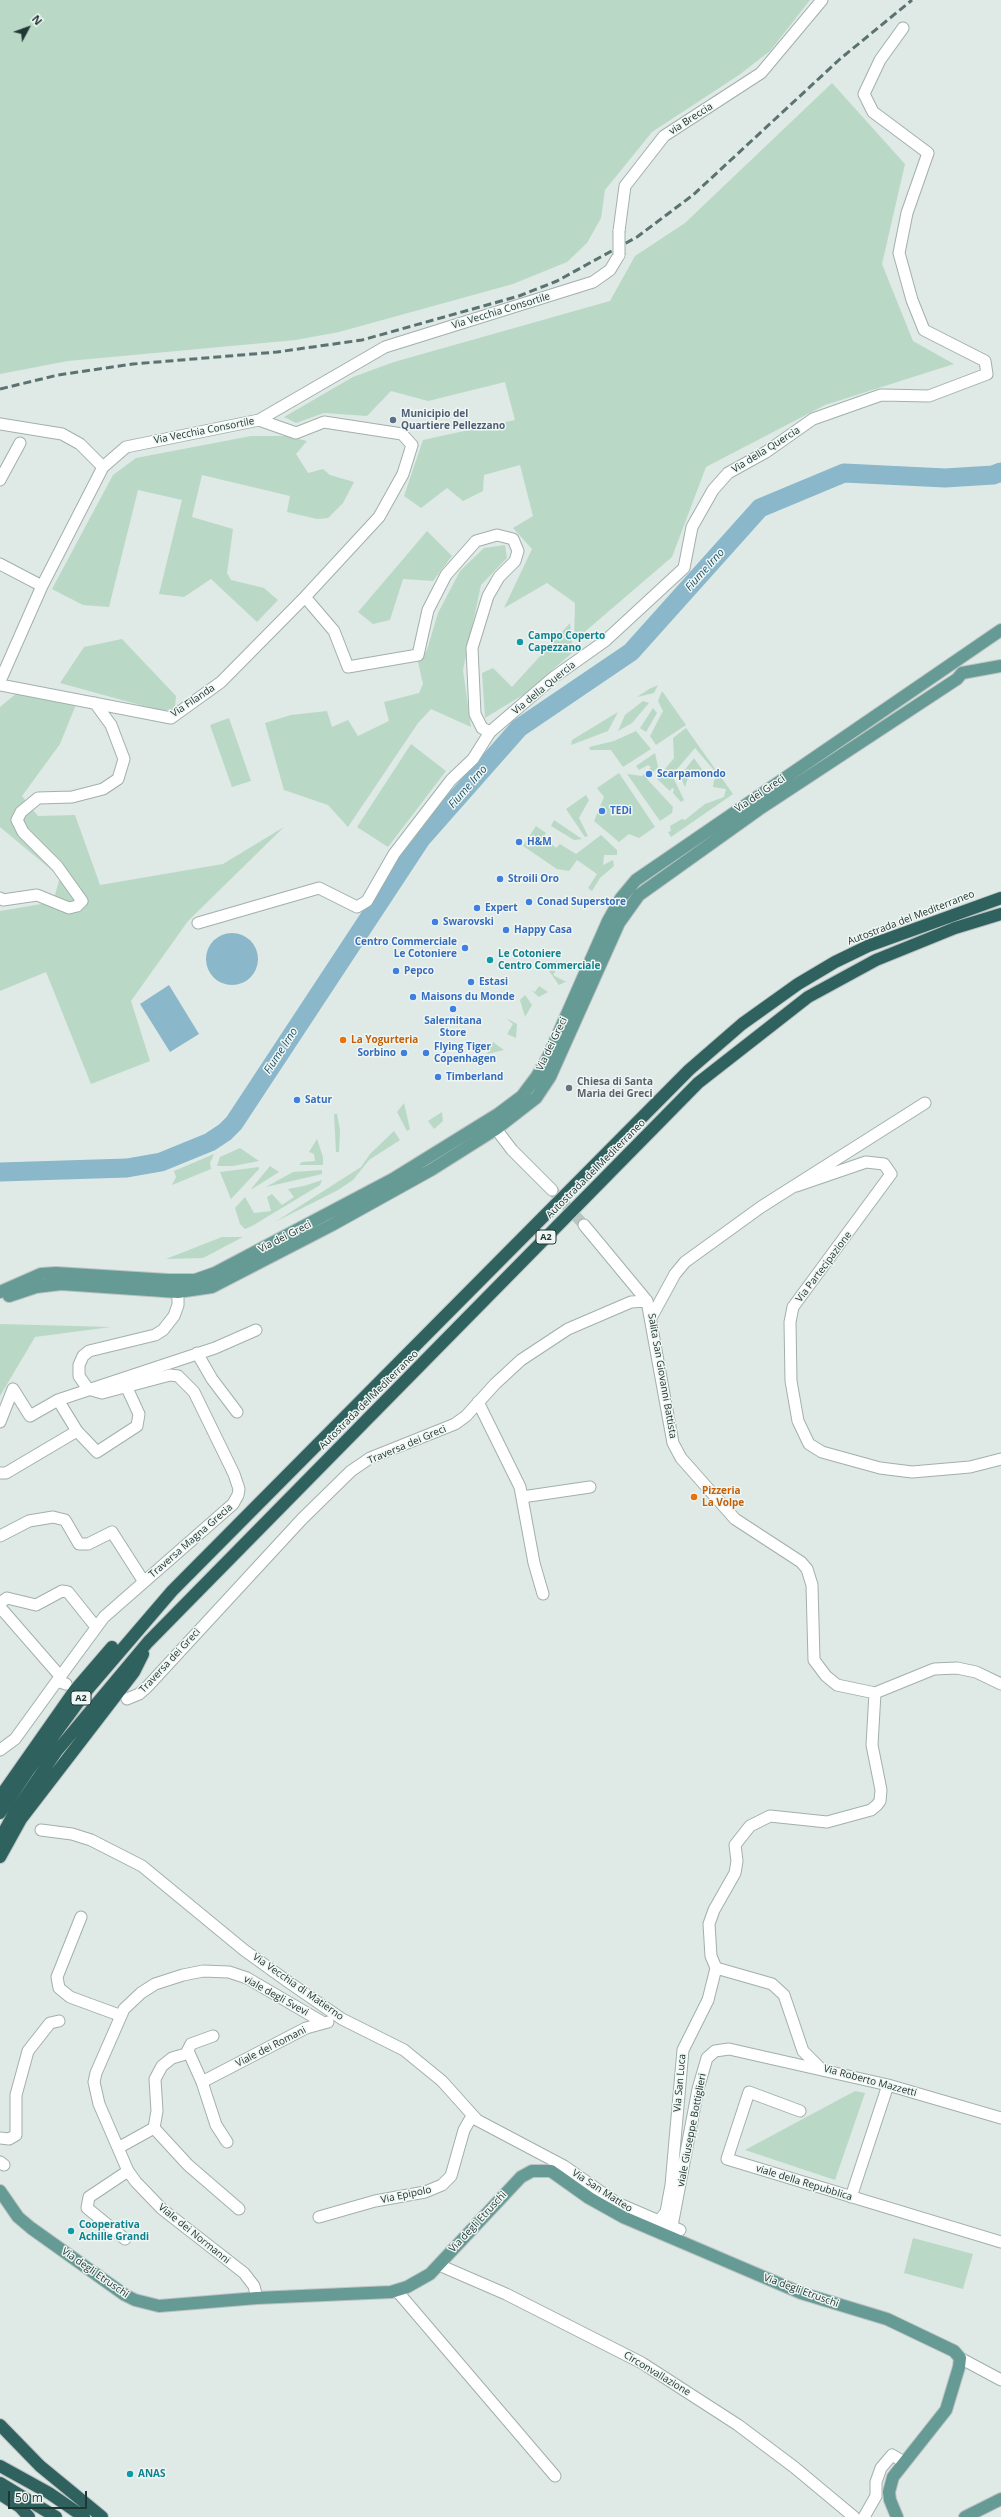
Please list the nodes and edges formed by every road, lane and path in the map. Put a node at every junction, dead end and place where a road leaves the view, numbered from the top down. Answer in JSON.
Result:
{"nodes":[{"id":1,"x":822,"y":0,"type":"edge"},
{"id":2,"x":903,"y":28,"type":"dead end"},
{"id":3,"x":593,"y":282,"type":"joint"},
{"id":4,"x":259,"y":420,"type":"junction"},
{"id":5,"x":0,"y":424,"type":"edge"},
{"id":6,"x":20,"y":443,"type":"dead end"},
{"id":7,"x":103,"y":467,"type":"junction"},
{"id":8,"x":0,"y":480,"type":"edge"},
{"id":9,"x":0,"y":564,"type":"edge"},
{"id":10,"x":42,"y":586,"type":"junction"},
{"id":11,"x":305,"y":597,"type":"junction"},
{"id":12,"x":1001,"y":630,"type":"edge"},
{"id":13,"x":1001,"y":666,"type":"edge"},
{"id":14,"x":0,"y":682,"type":"edge"},
{"id":15,"x":0,"y":685,"type":"edge"},
{"id":16,"x":95,"y":702,"type":"junction"},
{"id":17,"x":490,"y":732,"type":"junction"},
{"id":18,"x":0,"y":898,"type":"edge"},
{"id":19,"x":1001,"y":898,"type":"edge"},
{"id":20,"x":1001,"y":914,"type":"edge"},
{"id":21,"x":198,"y":923,"type":"dead end"},
{"id":22,"x":925,"y":1103,"type":"dead end"},
{"id":23,"x":496,"y":1129,"type":"junction"},
{"id":24,"x":796,"y":1186,"type":"junction"},
{"id":25,"x":552,"y":1190,"type":"tunnel mouth"},
{"id":26,"x":584,"y":1224,"type":"tunnel mouth"},
{"id":27,"x":0,"y":1292,"type":"edge"},
{"id":28,"x":178,"y":1292,"type":"junction"},
{"id":29,"x":0,"y":1300,"type":"edge"},
{"id":30,"x":647,"y":1301,"type":"junction"},
{"id":31,"x":651,"y":1318,"type":"junction"},
{"id":32,"x":256,"y":1330,"type":"dead end"},
{"id":33,"x":197,"y":1353,"type":"junction"},
{"id":34,"x":126,"y":1386,"type":"junction"},
{"id":35,"x":88,"y":1389,"type":"junction"},
{"id":36,"x":58,"y":1400,"type":"junction"},
{"id":37,"x":478,"y":1402,"type":"junction"},
{"id":38,"x":237,"y":1412,"type":"dead end"},
{"id":39,"x":0,"y":1422,"type":"edge"},
{"id":40,"x":77,"y":1431,"type":"junction"},
{"id":41,"x":1001,"y":1459,"type":"edge"},
{"id":42,"x":0,"y":1473,"type":"edge"},
{"id":43,"x":590,"y":1487,"type":"dead end"},
{"id":44,"x":522,"y":1497,"type":"junction"},
{"id":45,"x":0,"y":1536,"type":"edge"},
{"id":46,"x":144,"y":1582,"type":"junction"},
{"id":47,"x":172,"y":1591,"type":"junction"},
{"id":48,"x":543,"y":1594,"type":"dead end"},
{"id":49,"x":0,"y":1603,"type":"edge"},
{"id":50,"x":0,"y":1607,"type":"edge"},
{"id":51,"x":96,"y":1627,"type":"junction"},
{"id":52,"x":148,"y":1642,"type":"junction"},
{"id":53,"x":61,"y":1680,"type":"junction"},
{"id":54,"x":1001,"y":1684,"type":"edge"},
{"id":55,"x":875,"y":1693,"type":"junction"},
{"id":56,"x":127,"y":1699,"type":"dead end"},
{"id":57,"x":0,"y":1750,"type":"edge"},
{"id":58,"x":0,"y":1797,"type":"edge"},
{"id":59,"x":0,"y":1813,"type":"edge"},
{"id":60,"x":41,"y":1830,"type":"dead end"},
{"id":61,"x":0,"y":1839,"type":"edge"},
{"id":62,"x":0,"y":1857,"type":"edge"},
{"id":63,"x":80,"y":1916,"type":"dead end"},
{"id":64,"x":716,"y":1968,"type":"junction"},
{"id":65,"x":119,"y":2016,"type":"junction"},
{"id":66,"x":342,"y":2019,"type":"junction"},
{"id":67,"x":60,"y":2022,"type":"dead end"},
{"id":68,"x":324,"y":2023,"type":"junction"},
{"id":69,"x":213,"y":2036,"type":"dead end"},
{"id":70,"x":187,"y":2052,"type":"junction"},
{"id":71,"x":822,"y":2070,"type":"junction"},
{"id":72,"x":202,"y":2082,"type":"junction"},
{"id":73,"x":888,"y":2085,"type":"junction"},
{"id":74,"x":800,"y":2111,"type":"dead end"},
{"id":75,"x":472,"y":2116,"type":"junction"},
{"id":76,"x":1001,"y":2118,"type":"edge"},
{"id":77,"x":154,"y":2128,"type":"junction"},
{"id":78,"x":0,"y":2138,"type":"edge"},
{"id":79,"x":227,"y":2142,"type":"dead end"},
{"id":80,"x":118,"y":2148,"type":"junction"},
{"id":81,"x":547,"y":2164,"type":"junction"},
{"id":82,"x":128,"y":2171,"type":"junction"},
{"id":83,"x":0,"y":2191,"type":"edge"},
{"id":84,"x":851,"y":2197,"type":"junction"},
{"id":85,"x":239,"y":2209,"type":"dead end"},
{"id":86,"x":319,"y":2217,"type":"dead end"},
{"id":87,"x":659,"y":2221,"type":"junction"},
{"id":88,"x":676,"y":2228,"type":"joint"},
{"id":89,"x":125,"y":2239,"type":"dead end"},
{"id":90,"x":1001,"y":2242,"type":"edge"},
{"id":91,"x":439,"y":2264,"type":"junction"},
{"id":92,"x":394,"y":2292,"type":"junction"},
{"id":93,"x":257,"y":2298,"type":"junction"},
{"id":94,"x":960,"y":2358,"type":"junction"},
{"id":95,"x":1001,"y":2380,"type":"edge"},
{"id":96,"x":0,"y":2425,"type":"edge"},
{"id":97,"x":509,"y":2432,"type":"dead end"},
{"id":98,"x":904,"y":2462,"type":"junction"},
{"id":99,"x":0,"y":2466,"type":"edge"},
{"id":100,"x":555,"y":2476,"type":"dead end"},
{"id":101,"x":0,"y":2482,"type":"edge"},
{"id":102,"x":0,"y":2494,"type":"edge"},
{"id":103,"x":1001,"y":2499,"type":"edge"},
{"id":104,"x":29,"y":2517,"type":"edge"},
{"id":105,"x":56,"y":2517,"type":"edge"},
{"id":106,"x":84,"y":2517,"type":"edge"},
{"id":107,"x":102,"y":2517,"type":"edge"},
{"id":108,"x":854,"y":2517,"type":"edge"},
{"id":109,"x":864,"y":2517,"type":"edge"},
{"id":110,"x":898,"y":2517,"type":"edge"},
{"id":111,"x":965,"y":2517,"type":"edge"}],
"edges":[{"from":1,"to":3,"type":"street","name":"via Breccia","bridge":true},
{"from":2,"to":17,"type":"street","name":"Via della Quercia"},
{"from":3,"to":4,"type":"street","name":"Via Vecchia Consortile"},
{"from":4,"to":7,"type":"street","name":"Via Vecchia Consortile"},
{"from":4,"to":11,"type":"street"},
{"from":5,"to":7,"type":"street"},
{"from":6,"to":8,"type":"street"},
{"from":7,"to":10,"type":"street","name":"Via Vecchia Consortile"},
{"from":9,"to":10,"type":"street"},
{"from":10,"to":14,"type":"street","name":"Via Vecchia Consortile"},
{"from":11,"to":16,"type":"street","name":"Via Filanda"},
{"from":11,"to":17,"type":"street"},
{"from":12,"to":27,"type":"main road","name":"Via dei Greci"},
{"from":13,"to":23,"type":"main road","name":"Via dei Greci"},
{"from":15,"to":16,"type":"street","name":"Via Filanda"},
{"from":16,"to":18,"type":"street"},
{"from":17,"to":21,"type":"street"},
{"from":19,"to":47,"type":"highway","name":"Autostrada del Mediterraneo","number":"A2"},
{"from":20,"to":52,"type":"highway","name":"Autostrada del Mediterraneo","number":"A2"},
{"from":22,"to":24,"type":"street"},
{"from":23,"to":25,"type":"street"},
{"from":23,"to":28,"type":"main road","name":"Via dei Greci"},
{"from":24,"to":31,"type":"street"},
{"from":24,"to":41,"type":"street","name":"Via Partecipazione"},
{"from":26,"to":30,"type":"street","name":"Salita San Giovanni Battista"},
{"from":28,"to":29,"type":"main road","name":"Via dei Greci"},
{"from":28,"to":35,"type":"street"},
{"from":30,"to":31,"type":"street","name":"Salita San Giovanni Battista"},
{"from":30,"to":37,"type":"street","name":"Traversa dei Greci"},
{"from":31,"to":55,"type":"street","name":"Salita San Giovanni Battista"},
{"from":32,"to":33,"type":"street"},
{"from":33,"to":35,"type":"street"},
{"from":33,"to":38,"type":"street"},
{"from":34,"to":35,"type":"street","name":"Traversa Magna Grecia"},
{"from":34,"to":40,"type":"street"},
{"from":34,"to":46,"type":"street","name":"Traversa Magna Grecia"},
{"from":35,"to":36,"type":"street"},
{"from":36,"to":39,"type":"street"},
{"from":36,"to":40,"type":"street"},
{"from":37,"to":44,"type":"street"},
{"from":37,"to":56,"type":"street","name":"Traversa dei Greci"},
{"from":40,"to":42,"type":"street"},
{"from":43,"to":44,"type":"street"},
{"from":44,"to":48,"type":"street"},
{"from":45,"to":46,"type":"street"},
{"from":46,"to":51,"type":"street","name":"Traversa Magna Grecia"},
{"from":47,"to":58,"type":"highway"},
{"from":47,"to":59,"type":"highway","number":"A2"},
{"from":49,"to":51,"type":"street"},
{"from":50,"to":53,"type":"street"},
{"from":51,"to":53,"type":"street","name":"Traversa Magna Grecia"},
{"from":52,"to":61,"type":"highway","name":"Autostrada del Mediterraneo"},
{"from":52,"to":62,"type":"highway","number":"A2"},
{"from":53,"to":57,"type":"street"},
{"from":54,"to":55,"type":"street"},
{"from":55,"to":64,"type":"street"},
{"from":60,"to":66,"type":"street","name":"Via Vecchia di Matierno"},
{"from":63,"to":65,"type":"street"},
{"from":64,"to":71,"type":"street","name":"Via Roberto Mazzetti"},
{"from":64,"to":87,"type":"street","name":"Via San Luca"},
{"from":65,"to":68,"type":"street","name":"viale degli Svevi"},
{"from":65,"to":80,"type":"street","name":"viale degli Svevi"},
{"from":66,"to":68,"type":"street","name":"Viale dei Romani"},
{"from":66,"to":75,"type":"street","name":"Via Vecchia di Matierno"},
{"from":67,"to":78,"type":"street"},
{"from":68,"to":72,"type":"street","name":"Viale dei Romani"},
{"from":69,"to":70,"type":"street"},
{"from":70,"to":72,"type":"street"},
{"from":70,"to":77,"type":"street"},
{"from":71,"to":73,"type":"street","name":"Via Roberto Mazzetti"},
{"from":71,"to":88,"type":"street","name":"viale Giuseppe Bottiglieri"},
{"from":72,"to":79,"type":"street"},
{"from":73,"to":76,"type":"street","name":"Via Roberto Mazzetti"},
{"from":73,"to":84,"type":"street"},
{"from":74,"to":84,"type":"street","name":"viale della Repubblica"},
{"from":75,"to":81,"type":"street","name":"Via Vecchia di Matierno"},
{"from":75,"to":86,"type":"street","name":"Via Epipolo"},
{"from":77,"to":80,"type":"street"},
{"from":77,"to":85,"type":"street"},
{"from":80,"to":82,"type":"street","name":"Viale dei Normanni"},
{"from":81,"to":87,"type":"street","name":"Via San Matteo"},
{"from":81,"to":91,"type":"main road","name":"Via degli Etruschi"},
{"from":81,"to":94,"type":"main road","name":"Via degli Etruschi"},
{"from":82,"to":89,"type":"street"},
{"from":82,"to":93,"type":"street","name":"Viale dei Normanni"},
{"from":83,"to":93,"type":"main road","name":"Via degli Etruschi"},
{"from":84,"to":90,"type":"street","name":"viale della Repubblica"},
{"from":87,"to":88,"type":"street","name":"Via San Matteo"},
{"from":91,"to":92,"type":"main road","name":"Via degli Etruschi"},
{"from":91,"to":108,"type":"street","name":"Circonvallazione"},
{"from":92,"to":93,"type":"main road","name":"Via degli Etruschi"},
{"from":92,"to":97,"type":"street"},
{"from":92,"to":100,"type":"street"},
{"from":94,"to":95,"type":"street"},
{"from":94,"to":98,"type":"main road"},
{"from":96,"to":107,"type":"highway"},
{"from":98,"to":109,"type":"street"},
{"from":98,"to":110,"type":"main road"},
{"from":99,"to":106,"type":"highway"},
{"from":101,"to":105,"type":"highway"},
{"from":102,"to":104,"type":"highway"},
{"from":103,"to":111,"type":"main road"}]}
